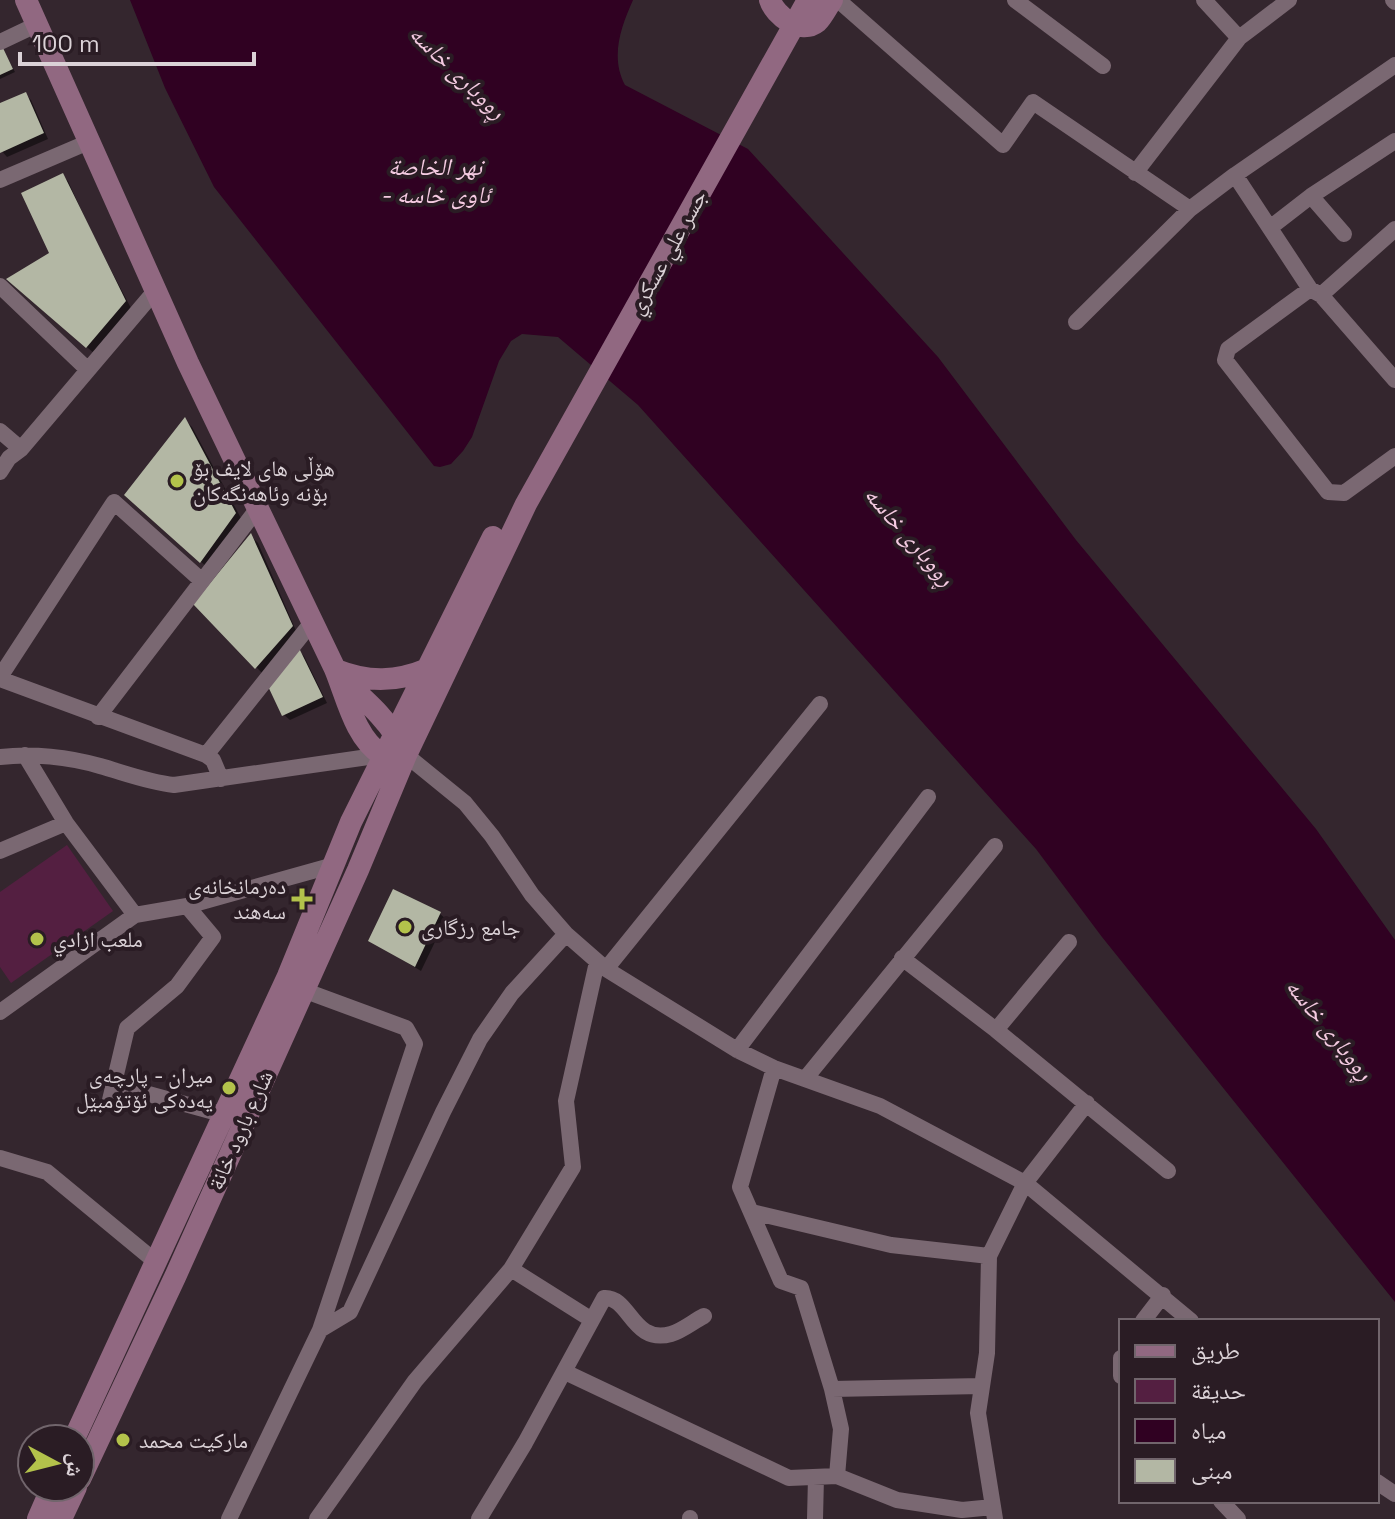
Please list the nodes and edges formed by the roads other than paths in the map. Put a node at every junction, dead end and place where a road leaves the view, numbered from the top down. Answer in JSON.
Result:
{"nodes":[{"id":1,"x":26,"y":0,"type":"edge"},
{"id":2,"x":770,"y":0,"type":"edge"},
{"id":3,"x":793,"y":0,"type":"edge"},
{"id":4,"x":808,"y":0,"type":"edge"},
{"id":5,"x":835,"y":0,"type":"edge"},
{"id":6,"x":1015,"y":0,"type":"edge"},
{"id":7,"x":1204,"y":0,"type":"edge"},
{"id":8,"x":1289,"y":0,"type":"edge"},
{"id":9,"x":38,"y":24,"type":"junction"},
{"id":10,"x":1239,"y":38,"type":"junction"},
{"id":11,"x":0,"y":42,"type":"edge"},
{"id":12,"x":1395,"y":65,"type":"edge"},
{"id":13,"x":1103,"y":66,"type":"dead end"},
{"id":14,"x":91,"y":141,"type":"junction"},
{"id":15,"x":1395,"y":141,"type":"edge"},
{"id":16,"x":1135,"y":173,"type":"junction"},
{"id":17,"x":1235,"y":175,"type":"junction"},
{"id":18,"x":0,"y":180,"type":"edge"},
{"id":19,"x":1311,"y":196,"type":"junction"},
{"id":20,"x":1190,"y":209,"type":"junction"},
{"id":21,"x":1271,"y":227,"type":"junction"},
{"id":22,"x":1395,"y":229,"type":"edge"},
{"id":23,"x":1344,"y":234,"type":"dead end"},
{"id":24,"x":0,"y":286,"type":"edge"},
{"id":25,"x":155,"y":291,"type":"junction"},
{"id":26,"x":1316,"y":292,"type":"junction"},
{"id":27,"x":1076,"y":322,"type":"dead end"},
{"id":28,"x":87,"y":369,"type":"junction"},
{"id":29,"x":1395,"y":380,"type":"edge"},
{"id":30,"x":0,"y":431,"type":"edge"},
{"id":31,"x":21,"y":449,"type":"junction"},
{"id":32,"x":1395,"y":456,"type":"edge"},
{"id":33,"x":0,"y":472,"type":"edge"},
{"id":34,"x":520,"y":501,"type":"junction"},
{"id":35,"x":258,"y":508,"type":"junction"},
{"id":36,"x":202,"y":581,"type":"junction"},
{"id":37,"x":313,"y":621,"type":"junction"},
{"id":38,"x":428,"y":669,"type":"junction"},
{"id":39,"x":337,"y":673,"type":"junction"},
{"id":40,"x":0,"y":678,"type":"edge"},
{"id":41,"x":820,"y":704,"type":"dead end"},
{"id":42,"x":98,"y":717,"type":"junction"},
{"id":43,"x":395,"y":733,"type":"junction"},
{"id":44,"x":25,"y":755,"type":"junction"},
{"id":45,"x":206,"y":755,"type":"junction"},
{"id":46,"x":382,"y":755,"type":"junction"},
{"id":47,"x":406,"y":755,"type":"junction"},
{"id":48,"x":0,"y":757,"type":"edge"},
{"id":49,"x":221,"y":779,"type":"junction"},
{"id":50,"x":928,"y":797,"type":"dead end"},
{"id":51,"x":351,"y":822,"type":"junction"},
{"id":52,"x":66,"y":823,"type":"junction"},
{"id":53,"x":373,"y":832,"type":"junction"},
{"id":54,"x":995,"y":846,"type":"dead end"},
{"id":55,"x":0,"y":851,"type":"edge"},
{"id":56,"x":334,"y":865,"type":"junction"},
{"id":57,"x":187,"y":906,"type":"junction"},
{"id":58,"x":135,"y":915,"type":"junction"},
{"id":59,"x":566,"y":934,"type":"junction"},
{"id":60,"x":1069,"y":942,"type":"dead end"},
{"id":61,"x":902,"y":958,"type":"junction"},
{"id":62,"x":602,"y":965,"type":"junction"},
{"id":63,"x":303,"y":990,"type":"junction"},
{"id":64,"x":0,"y":1012,"type":"edge"},
{"id":65,"x":996,"y":1030,"type":"junction"},
{"id":66,"x":737,"y":1050,"type":"junction"},
{"id":67,"x":774,"y":1068,"type":"junction"},
{"id":68,"x":805,"y":1079,"type":"junction"},
{"id":69,"x":1087,"y":1103,"type":"junction"},
{"id":70,"x":225,"y":1115,"type":"junction"},
{"id":71,"x":0,"y":1158,"type":"edge"},
{"id":72,"x":1168,"y":1171,"type":"dead end"},
{"id":73,"x":1025,"y":1183,"type":"junction"},
{"id":74,"x":752,"y":1212,"type":"junction"},
{"id":75,"x":989,"y":1256,"type":"junction"},
{"id":76,"x":156,"y":1262,"type":"junction"},
{"id":77,"x":511,"y":1269,"type":"junction"},
{"id":78,"x":1163,"y":1295,"type":"junction"},
{"id":79,"x":704,"y":1316,"type":"dead end"},
{"id":80,"x":1145,"y":1319,"type":"edge"},
{"id":81,"x":1189,"y":1319,"type":"edge"},
{"id":82,"x":592,"y":1320,"type":"junction"},
{"id":83,"x":320,"y":1330,"type":"junction"},
{"id":84,"x":565,"y":1372,"type":"junction"},
{"id":85,"x":981,"y":1386,"type":"junction"},
{"id":86,"x":832,"y":1389,"type":"junction"},
{"id":87,"x":81,"y":1423,"type":"edge"},
{"id":88,"x":96,"y":1445,"type":"edge"},
{"id":89,"x":837,"y":1476,"type":"junction"},
{"id":90,"x":816,"y":1477,"type":"junction"},
{"id":91,"x":56,"y":1503,"type":"edge"},
{"id":92,"x":1223,"y":1503,"type":"edge"},
{"id":93,"x":994,"y":1513,"type":"edge"},
{"id":94,"x":38,"y":1519,"type":"edge"},
{"id":95,"x":229,"y":1519,"type":"edge"},
{"id":96,"x":317,"y":1519,"type":"edge"},
{"id":97,"x":479,"y":1519,"type":"edge"},
{"id":98,"x":815,"y":1519,"type":"edge"},
{"id":99,"x":1238,"y":1519,"type":"edge"}],
"edges":[{"from":1,"to":9,"type":"main road"},
{"from":2,"to":5,"type":"main road"},
{"from":3,"to":34,"type":"main road","name":"جسر علي عسكري"},
{"from":4,"to":34,"type":"main road","name":"جسر علي عسكري"},
{"from":5,"to":16,"type":"street"},
{"from":6,"to":13,"type":"street"},
{"from":7,"to":10,"type":"street"},
{"from":8,"to":10,"type":"street"},
{"from":9,"to":11,"type":"street"},
{"from":9,"to":14,"type":"main road"},
{"from":10,"to":16,"type":"street"},
{"from":12,"to":17,"type":"street"},
{"from":14,"to":18,"type":"street"},
{"from":14,"to":25,"type":"main road"},
{"from":15,"to":19,"type":"street"},
{"from":16,"to":20,"type":"street"},
{"from":17,"to":20,"type":"street"},
{"from":17,"to":21,"type":"street"},
{"from":19,"to":21,"type":"street"},
{"from":19,"to":23,"type":"street"},
{"from":20,"to":27,"type":"street"},
{"from":21,"to":26,"type":"street"},
{"from":22,"to":26,"type":"street"},
{"from":24,"to":28,"type":"street"},
{"from":25,"to":28,"type":"street"},
{"from":25,"to":35,"type":"main road"},
{"from":26,"to":29,"type":"street"},
{"from":26,"to":32,"type":"street"},
{"from":28,"to":31,"type":"street"},
{"from":30,"to":31,"type":"street"},
{"from":31,"to":33,"type":"street"},
{"from":34,"to":38,"type":"main road","name":"شارع بارود خانة"},
{"from":34,"to":47,"type":"main road","name":"شارع بارود خانة"},
{"from":35,"to":36,"type":"street"},
{"from":35,"to":37,"type":"main road"},
{"from":36,"to":40,"type":"street"},
{"from":36,"to":42,"type":"street"},
{"from":37,"to":39,"type":"main road"},
{"from":37,"to":45,"type":"street"},
{"from":38,"to":39,"type":"main road"},
{"from":38,"to":43,"type":"main road","name":"شارع بارود خانة"},
{"from":39,"to":43,"type":"main road"},
{"from":39,"to":46,"type":"main road"},
{"from":40,"to":42,"type":"street"},
{"from":41,"to":62,"type":"street"},
{"from":42,"to":45,"type":"street"},
{"from":43,"to":46,"type":"main road","name":"شارع بارود خانة"},
{"from":43,"to":47,"type":"main road"},
{"from":44,"to":48,"type":"street"},
{"from":44,"to":49,"type":"street"},
{"from":44,"to":52,"type":"street"},
{"from":45,"to":49,"type":"street"},
{"from":46,"to":47,"type":"main road"},
{"from":46,"to":49,"type":"street"},
{"from":46,"to":51,"type":"main road","name":"شارع بارود خانة"},
{"from":47,"to":53,"type":"main road","name":"شارع بارود خانة"},
{"from":47,"to":59,"type":"street"},
{"from":50,"to":66,"type":"street"},
{"from":51,"to":53,"type":"main road"},
{"from":51,"to":56,"type":"main road","name":"شارع بارود خانة"},
{"from":52,"to":55,"type":"street"},
{"from":52,"to":58,"type":"street"},
{"from":53,"to":63,"type":"main road","name":"شارع بارود خانة"},
{"from":54,"to":61,"type":"street"},
{"from":56,"to":57,"type":"street"},
{"from":56,"to":70,"type":"main road","name":"شارع بارود خانة"},
{"from":57,"to":58,"type":"street"},
{"from":57,"to":70,"type":"street"},
{"from":58,"to":64,"type":"street"},
{"from":59,"to":62,"type":"street"},
{"from":59,"to":83,"type":"street"},
{"from":60,"to":65,"type":"street"},
{"from":61,"to":65,"type":"street"},
{"from":61,"to":68,"type":"street"},
{"from":62,"to":66,"type":"street"},
{"from":62,"to":77,"type":"street"},
{"from":63,"to":83,"type":"street"},
{"from":63,"to":88,"type":"main road","name":"شارع بارود خانة"},
{"from":65,"to":69,"type":"street"},
{"from":66,"to":67,"type":"street"},
{"from":67,"to":68,"type":"street"},
{"from":67,"to":74,"type":"street"},
{"from":68,"to":73,"type":"street"},
{"from":69,"to":72,"type":"street"},
{"from":69,"to":73,"type":"street"},
{"from":70,"to":76,"type":"main road","name":"شارع بارود خانة"},
{"from":71,"to":76,"type":"street"},
{"from":73,"to":75,"type":"street"},
{"from":73,"to":78,"type":"street"},
{"from":74,"to":75,"type":"street"},
{"from":74,"to":86,"type":"street"},
{"from":75,"to":85,"type":"street"},
{"from":76,"to":87,"type":"main road","name":"شارع بارود خانة"},
{"from":77,"to":82,"type":"street"},
{"from":77,"to":96,"type":"street"},
{"from":78,"to":80,"type":"street"},
{"from":78,"to":81,"type":"street"},
{"from":79,"to":82,"type":"street"},
{"from":82,"to":84,"type":"street"},
{"from":83,"to":95,"type":"street"},
{"from":84,"to":90,"type":"street"},
{"from":84,"to":97,"type":"street"},
{"from":85,"to":86,"type":"street"},
{"from":85,"to":93,"type":"street"},
{"from":86,"to":89,"type":"street"},
{"from":89,"to":90,"type":"street"},
{"from":89,"to":93,"type":"street"},
{"from":90,"to":98,"type":"street"},
{"from":91,"to":94,"type":"main road"},
{"from":92,"to":99,"type":"street"}]}
